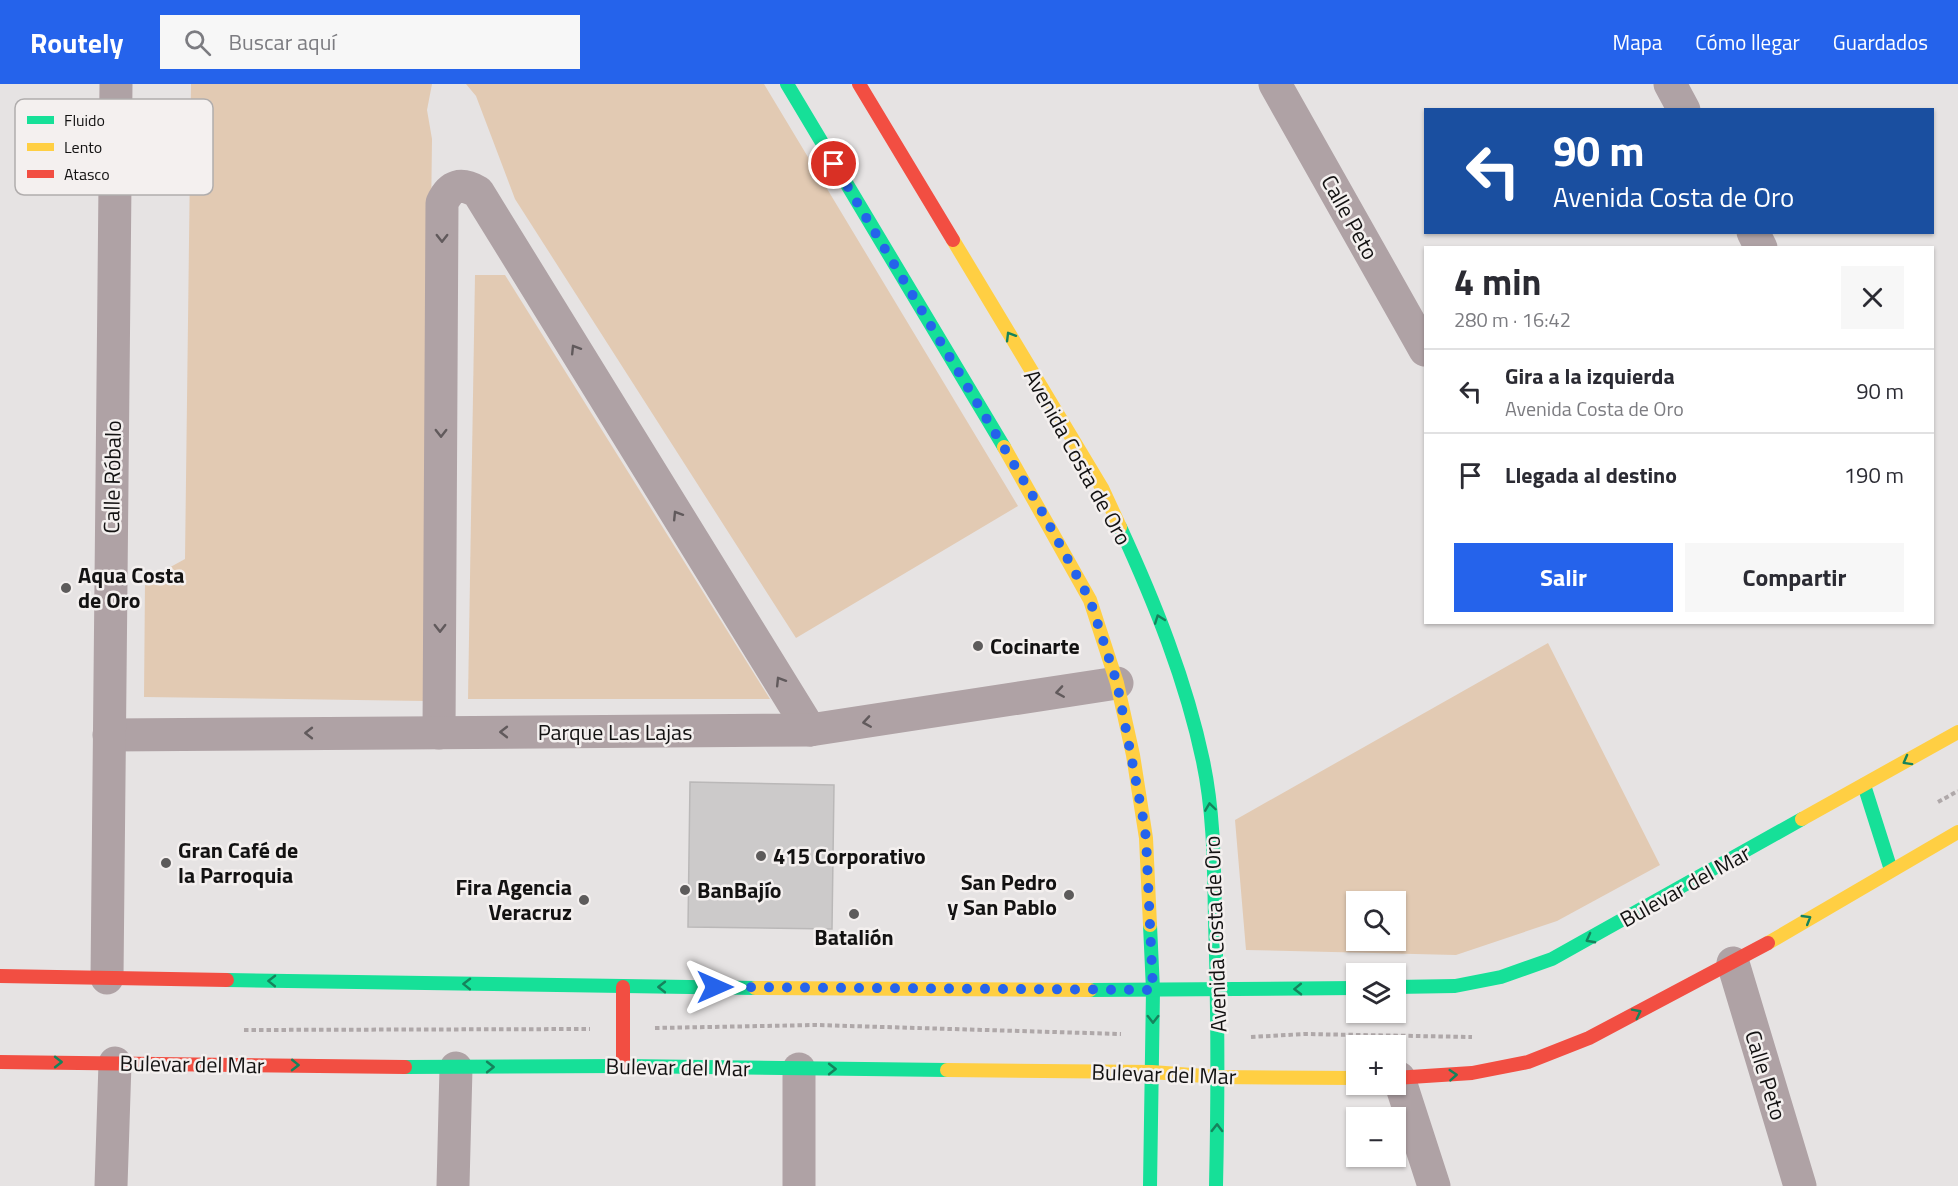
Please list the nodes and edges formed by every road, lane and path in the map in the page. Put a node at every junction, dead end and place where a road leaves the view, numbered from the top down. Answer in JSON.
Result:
{"nodes":[{"id":1,"x":116,"y":84,"type":"edge"},
{"id":2,"x":787,"y":84,"type":"edge"},
{"id":3,"x":859,"y":84,"type":"edge"},
{"id":4,"x":1275,"y":84,"type":"edge"},
{"id":5,"x":1670,"y":84,"type":"edge"},
{"id":6,"x":116,"y":99,"type":"edge"},
{"id":7,"x":1683,"y":108,"type":"edge"},
{"id":8,"x":115,"y":195,"type":"edge"},
{"id":9,"x":1424,"y":348,"type":"edge"},
{"id":10,"x":1117,"y":683,"type":"junction"},
{"id":11,"x":810,"y":730,"type":"junction"},
{"id":12,"x":1958,"y":732,"type":"edge"},
{"id":13,"x":439,"y":733,"type":"junction"},
{"id":14,"x":109,"y":735,"type":"junction"},
{"id":15,"x":1864,"y":785,"type":"junction"},
{"id":16,"x":1958,"y":832,"type":"edge"},
{"id":17,"x":1891,"y":870,"type":"junction"},
{"id":18,"x":1733,"y":963,"type":"junction"},
{"id":19,"x":0,"y":976,"type":"edge"},
{"id":20,"x":107,"y":978,"type":"junction"},
{"id":21,"x":623,"y":987,"type":"junction"},
{"id":22,"x":1406,"y":987,"type":"edge"},
{"id":23,"x":1346,"y":988,"type":"edge"},
{"id":24,"x":1153,"y":990,"type":"junction"},
{"id":25,"x":1217,"y":990,"type":"junction"},
{"id":26,"x":0,"y":1062,"type":"edge"},
{"id":27,"x":115,"y":1063,"type":"junction"},
{"id":28,"x":623,"y":1066,"type":"junction"},
{"id":29,"x":456,"y":1068,"type":"junction"},
{"id":30,"x":800,"y":1069,"type":"junction"},
{"id":31,"x":1152,"y":1072,"type":"junction"},
{"id":32,"x":1218,"y":1077,"type":"junction"},
{"id":33,"x":1406,"y":1077,"type":"edge"},
{"id":34,"x":1346,"y":1078,"type":"edge"},
{"id":35,"x":1403,"y":1095,"type":"edge"},
{"id":36,"x":111,"y":1186,"type":"edge"},
{"id":37,"x":453,"y":1186,"type":"edge"},
{"id":38,"x":799,"y":1186,"type":"edge"},
{"id":39,"x":1150,"y":1186,"type":"edge"},
{"id":40,"x":1216,"y":1186,"type":"edge"},
{"id":41,"x":1434,"y":1186,"type":"edge"},
{"id":42,"x":1800,"y":1186,"type":"edge"}],
"edges":[{"from":1,"to":6,"type":"street","name":"Calle Róbalo"},
{"from":2,"to":10,"type":"street"},
{"from":25,"to":3,"type":"street","name":"Avenida Costa de Oro","one_way":true},
{"from":4,"to":9,"type":"street","name":"Calle Peto"},
{"from":5,"to":7,"type":"street"},
{"from":8,"to":14,"type":"street","name":"Calle Róbalo"},
{"from":10,"to":11,"type":"street","name":"Parque Las Lajas","one_way":true},
{"from":10,"to":24,"type":"street"},
{"from":11,"to":13,"type":"street","name":"Parque Las Lajas","one_way":true},
{"from":11,"to":13,"type":"street","one_way":true},
{"from":12,"to":15,"type":"street","name":"Bulevar del Mar","one_way":true},
{"from":13,"to":14,"type":"street","name":"Parque Las Lajas","one_way":true},
{"from":14,"to":20,"type":"street","name":"Calle Róbalo"},
{"from":15,"to":17,"type":"street"},
{"from":15,"to":22,"type":"street","name":"Bulevar del Mar","one_way":true},
{"from":16,"to":17,"type":"street"},
{"from":18,"to":17,"type":"street","one_way":true},
{"from":33,"to":18,"type":"street","one_way":true},
{"from":18,"to":42,"type":"street","name":"Calle Peto"},
{"from":19,"to":20,"type":"street"},
{"from":21,"to":20,"type":"street","one_way":true},
{"from":24,"to":21,"type":"street","one_way":true},
{"from":21,"to":28,"type":"street"},
{"from":23,"to":25,"type":"street","one_way":true},
{"from":24,"to":25,"type":"street"},
{"from":24,"to":31,"type":"street","one_way":true},
{"from":25,"to":32,"type":"street","name":"Avenida Costa de Oro"},
{"from":26,"to":27,"type":"street","name":"Bulevar del Mar","one_way":true},
{"from":27,"to":29,"type":"street","name":"Bulevar del Mar","one_way":true},
{"from":27,"to":36,"type":"street"},
{"from":29,"to":28,"type":"street","name":"Bulevar del Mar","one_way":true},
{"from":28,"to":30,"type":"street","name":"Bulevar del Mar"},
{"from":29,"to":37,"type":"street"},
{"from":30,"to":31,"type":"street","name":"Bulevar del Mar","one_way":true},
{"from":30,"to":38,"type":"street"},
{"from":31,"to":32,"type":"street","name":"Bulevar del Mar"},
{"from":31,"to":39,"type":"street"},
{"from":32,"to":34,"type":"street","name":"Bulevar del Mar"},
{"from":40,"to":32,"type":"street","name":"Avenida Costa de Oro","one_way":true},
{"from":35,"to":41,"type":"street"}]}
